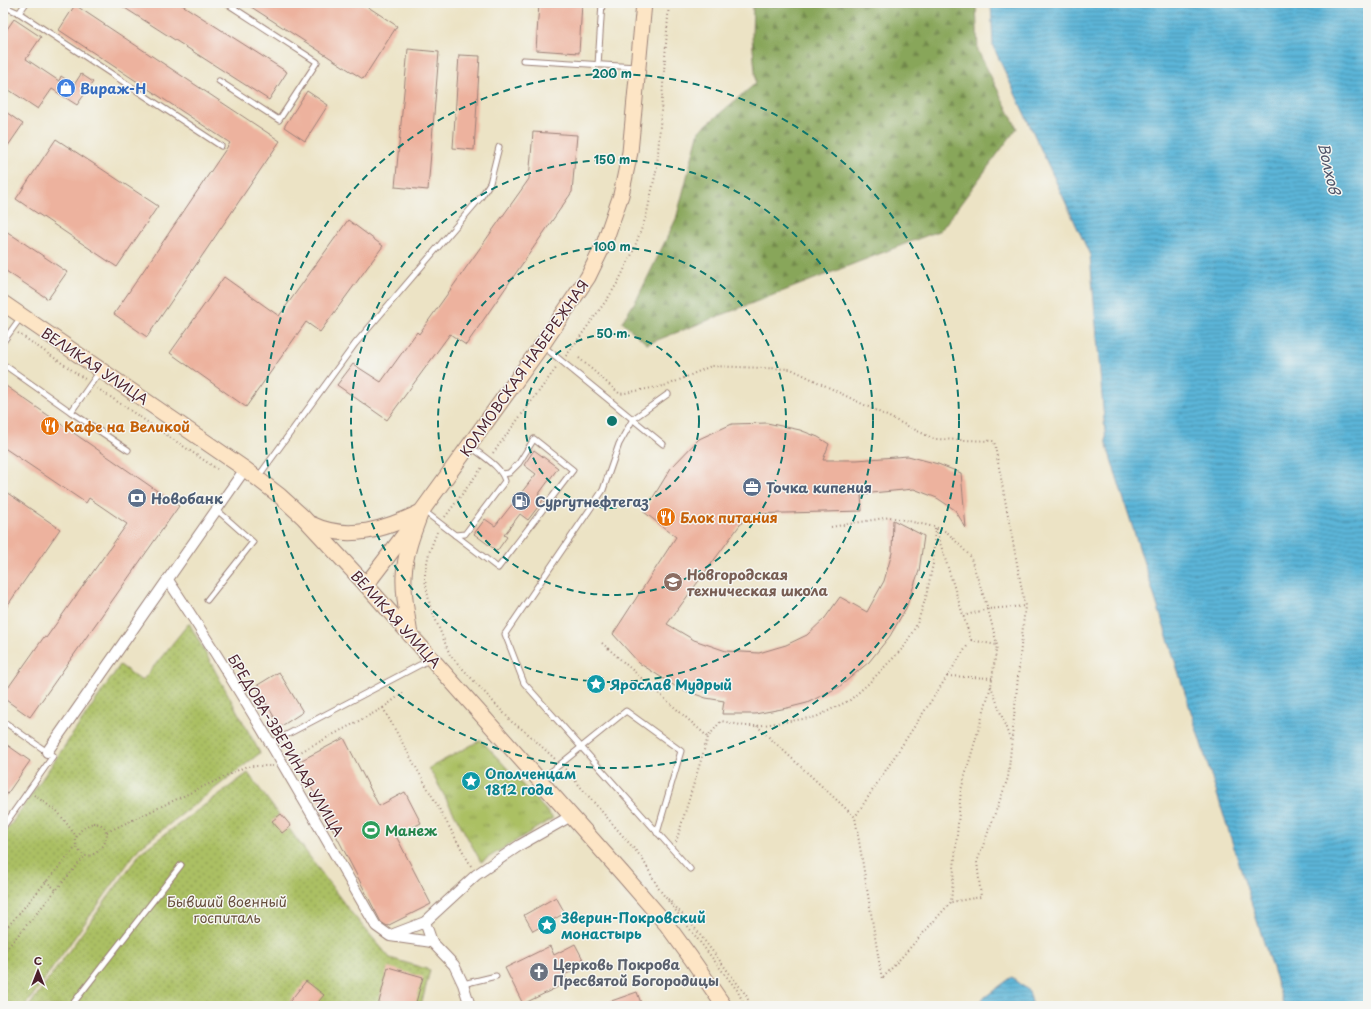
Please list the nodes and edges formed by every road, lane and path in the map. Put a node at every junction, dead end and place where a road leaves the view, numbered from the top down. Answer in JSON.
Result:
{"nodes":[{"id":1,"x":26,"y":3,"type":"edge"},
{"id":2,"x":226,"y":3,"type":"edge"},
{"id":3,"x":602,"y":3,"type":"edge"},
{"id":4,"x":644,"y":3,"type":"edge"},
{"id":5,"x":3,"y":7,"type":"edge"},
{"id":6,"x":19,"y":13,"type":"junction"},
{"id":7,"x":523,"y":60,"type":"dead end"},
{"id":8,"x":598,"y":65,"type":"junction"},
{"id":9,"x":638,"y":67,"type":"junction"},
{"id":10,"x":219,"y":81,"type":"dead end"},
{"id":11,"x":221,"y":146,"type":"dead end"},
{"id":12,"x":499,"y":147,"type":"dead end"},
{"id":13,"x":3,"y":303,"type":"edge"},
{"id":14,"x":22,"y":316,"type":"junction"},
{"id":15,"x":12,"y":329,"type":"junction"},
{"id":16,"x":3,"y":342,"type":"edge"},
{"id":17,"x":542,"y":345,"type":"junction"},
{"id":18,"x":579,"y":358,"type":"dead end"},
{"id":19,"x":3,"y":364,"type":"edge"},
{"id":20,"x":100,"y":370,"type":"junction"},
{"id":21,"x":91,"y":383,"type":"junction"},
{"id":22,"x":668,"y":394,"type":"dead end"},
{"id":23,"x":71,"y":412,"type":"junction"},
{"id":24,"x":633,"y":419,"type":"junction"},
{"id":25,"x":663,"y":444,"type":"dead end"},
{"id":26,"x":469,"y":445,"type":"junction"},
{"id":27,"x":128,"y":450,"type":"dead end"},
{"id":28,"x":217,"y":469,"type":"dead end"},
{"id":29,"x":251,"y":474,"type":"junction"},
{"id":30,"x":503,"y":474,"type":"junction"},
{"id":31,"x":217,"y":510,"type":"junction"},
{"id":32,"x":422,"y":511,"type":"junction"},
{"id":33,"x":303,"y":517,"type":"junction"},
{"id":34,"x":831,"y":526,"type":"dead end"},
{"id":35,"x":935,"y":527,"type":"junction"},
{"id":36,"x":455,"y":535,"type":"junction"},
{"id":37,"x":168,"y":580,"type":"junction"},
{"id":38,"x":366,"y":585,"type":"junction"},
{"id":39,"x":206,"y":600,"type":"dead end"},
{"id":40,"x":1025,"y":606,"type":"junction"},
{"id":41,"x":988,"y":609,"type":"junction"},
{"id":42,"x":963,"y":616,"type":"junction"},
{"id":43,"x":410,"y":635,"type":"junction"},
{"id":44,"x":971,"y":640,"type":"junction"},
{"id":45,"x":602,"y":643,"type":"dead end"},
{"id":46,"x":997,"y":645,"type":"junction"},
{"id":47,"x":450,"y":655,"type":"dead end"},
{"id":48,"x":432,"y":659,"type":"junction"},
{"id":49,"x":947,"y":676,"type":"junction"},
{"id":50,"x":992,"y":678,"type":"junction"},
{"id":51,"x":991,"y":686,"type":"junction"},
{"id":52,"x":404,"y":692,"type":"dead end"},
{"id":53,"x":383,"y":708,"type":"junction"},
{"id":54,"x":3,"y":721,"type":"edge"},
{"id":55,"x":757,"y":726,"type":"junction"},
{"id":56,"x":708,"y":737,"type":"junction"},
{"id":57,"x":269,"y":740,"type":"junction"},
{"id":58,"x":1011,"y":743,"type":"junction"},
{"id":59,"x":582,"y":746,"type":"junction"},
{"id":60,"x":47,"y":752,"type":"junction"},
{"id":61,"x":281,"y":762,"type":"junction"},
{"id":62,"x":560,"y":764,"type":"junction"},
{"id":63,"x":540,"y":780,"type":"junction"},
{"id":64,"x":28,"y":791,"type":"junction"},
{"id":65,"x":571,"y":816,"type":"junction"},
{"id":66,"x":855,"y":817,"type":"junction"},
{"id":67,"x":3,"y":827,"type":"edge"},
{"id":68,"x":107,"y":832,"type":"junction"},
{"id":69,"x":657,"y":833,"type":"junction"},
{"id":70,"x":76,"y":836,"type":"junction"},
{"id":71,"x":76,"y":847,"type":"junction"},
{"id":72,"x":674,"y":851,"type":"junction"},
{"id":73,"x":85,"y":856,"type":"junction"},
{"id":74,"x":181,"y":865,"type":"dead end"},
{"id":75,"x":690,"y":869,"type":"dead end"},
{"id":76,"x":476,"y":875,"type":"junction"},
{"id":77,"x":46,"y":881,"type":"junction"},
{"id":78,"x":659,"y":889,"type":"junction"},
{"id":79,"x":56,"y":890,"type":"junction"},
{"id":80,"x":950,"y":902,"type":"junction"},
{"id":81,"x":425,"y":922,"type":"junction"},
{"id":82,"x":3,"y":932,"type":"edge"},
{"id":83,"x":390,"y":936,"type":"junction"},
{"id":84,"x":432,"y":942,"type":"junction"},
{"id":85,"x":3,"y":953,"type":"edge"},
{"id":86,"x":496,"y":976,"type":"dead end"},
{"id":87,"x":463,"y":984,"type":"junction"},
{"id":88,"x":71,"y":1006,"type":"edge"},
{"id":89,"x":470,"y":1006,"type":"edge"},
{"id":90,"x":724,"y":1006,"type":"edge"},
{"id":91,"x":745,"y":1006,"type":"edge"},
{"id":92,"x":751,"y":1006,"type":"edge"}],
"edges":[{"from":1,"to":6,"type":"lane"},
{"from":2,"to":10,"type":"lane"},
{"from":3,"to":8,"type":"lane"},
{"from":4,"to":9,"type":"main road","name":"КОЛМОВСКАЯ НАБЕРЕЖНАЯ"},
{"from":5,"to":6,"type":"lane"},
{"from":6,"to":11,"type":"lane"},
{"from":7,"to":8,"type":"lane"},
{"from":8,"to":9,"type":"lane"},
{"from":9,"to":17,"type":"main road","name":"КОЛМОВСКАЯ НАБЕРЕЖНАЯ"},
{"from":12,"to":29,"type":"lane"},
{"from":13,"to":14,"type":"main road","name":"ВЕЛИКАЯ УЛИЦА"},
{"from":14,"to":15,"type":"lane"},
{"from":14,"to":20,"type":"main road","name":"ВЕЛИКАЯ УЛИЦА"},
{"from":15,"to":16,"type":"lane"},
{"from":15,"to":21,"type":"path"},
{"from":17,"to":24,"type":"lane"},
{"from":17,"to":26,"type":"main road","name":"КОЛМОВСКАЯ НАБЕРЕЖНАЯ"},
{"from":18,"to":40,"type":"path"},
{"from":19,"to":23,"type":"lane"},
{"from":20,"to":21,"type":"lane"},
{"from":20,"to":29,"type":"main road","name":"ВЕЛИКАЯ УЛИЦА"},
{"from":21,"to":23,"type":"lane"},
{"from":21,"to":28,"type":"path"},
{"from":22,"to":24,"type":"lane"},
{"from":23,"to":27,"type":"lane"},
{"from":24,"to":25,"type":"lane"},
{"from":24,"to":59,"type":"lane"},
{"from":26,"to":30,"type":"lane"},
{"from":26,"to":32,"type":"main road","name":"КОЛМОВСКАЯ НАБЕРЕЖНАЯ"},
{"from":29,"to":31,"type":"street"},
{"from":29,"to":33,"type":"main road","name":"ВЕЛИКАЯ УЛИЦА"},
{"from":30,"to":36,"type":"lane"},
{"from":30,"to":36,"type":"lane"},
{"from":31,"to":37,"type":"street"},
{"from":31,"to":39,"type":"lane"},
{"from":32,"to":33,"type":"main road"},
{"from":32,"to":36,"type":"lane"},
{"from":32,"to":38,"type":"main road"},
{"from":32,"to":43,"type":"main road"},
{"from":33,"to":38,"type":"main road","name":"ВЕЛИКАЯ УЛИЦА"},
{"from":34,"to":35,"type":"path"},
{"from":35,"to":41,"type":"path"},
{"from":35,"to":42,"type":"path"},
{"from":35,"to":55,"type":"path"},
{"from":37,"to":57,"type":"street","name":"БРЕДОВА-ЗВЕРИНАЯ УЛИЦА"},
{"from":37,"to":60,"type":"street"},
{"from":38,"to":43,"type":"main road","name":"ВЕЛИКАЯ УЛИЦА"},
{"from":40,"to":41,"type":"path"},
{"from":40,"to":58,"type":"path"},
{"from":41,"to":42,"type":"path"},
{"from":41,"to":46,"type":"path"},
{"from":42,"to":44,"type":"path"},
{"from":43,"to":48,"type":"main road","name":"ВЕЛИКАЯ УЛИЦА"},
{"from":44,"to":46,"type":"path"},
{"from":44,"to":49,"type":"path"},
{"from":45,"to":56,"type":"path"},
{"from":46,"to":50,"type":"path"},
{"from":47,"to":62,"type":"path"},
{"from":48,"to":57,"type":"lane"},
{"from":48,"to":63,"type":"main road","name":"ВЕЛИКАЯ УЛИЦА"},
{"from":49,"to":50,"type":"path"},
{"from":49,"to":66,"type":"path"},
{"from":50,"to":51,"type":"path"},
{"from":51,"to":58,"type":"path"},
{"from":51,"to":80,"type":"path"},
{"from":52,"to":53,"type":"path"},
{"from":53,"to":61,"type":"path"},
{"from":53,"to":76,"type":"path"},
{"from":54,"to":60,"type":"lane"},
{"from":55,"to":56,"type":"path"},
{"from":55,"to":66,"type":"path"},
{"from":56,"to":72,"type":"path"},
{"from":57,"to":61,"type":"street","name":"БРЕДОВА-ЗВЕРИНАЯ УЛИЦА"},
{"from":58,"to":80,"type":"path"},
{"from":59,"to":62,"type":"lane"},
{"from":59,"to":69,"type":"lane"},
{"from":59,"to":69,"type":"lane"},
{"from":60,"to":64,"type":"lane"},
{"from":61,"to":68,"type":"path"},
{"from":61,"to":83,"type":"street","name":"БРЕДОВА-ЗВЕРИНАЯ УЛИЦА"},
{"from":62,"to":63,"type":"lane"},
{"from":62,"to":78,"type":"path"},
{"from":63,"to":65,"type":"main road","name":"ВЕЛИКАЯ УЛИЦА"},
{"from":64,"to":67,"type":"lane"},
{"from":64,"to":70,"type":"path"},
{"from":65,"to":76,"type":"street"},
{"from":65,"to":90,"type":"main road","name":"ВЕЛИКАЯ УЛИЦА"},
{"from":66,"to":80,"type":"path"},
{"from":68,"to":70,"type":"path"},
{"from":68,"to":73,"type":"path"},
{"from":69,"to":72,"type":"lane"},
{"from":70,"to":71,"type":"path"},
{"from":71,"to":73,"type":"path"},
{"from":71,"to":77,"type":"path"},
{"from":72,"to":75,"type":"lane"},
{"from":73,"to":79,"type":"path"},
{"from":74,"to":88,"type":"lane"},
{"from":76,"to":81,"type":"street"},
{"from":77,"to":79,"type":"path"},
{"from":77,"to":82,"type":"path"},
{"from":78,"to":91,"type":"path"},
{"from":78,"to":92,"type":"path"},
{"from":79,"to":85,"type":"path"},
{"from":81,"to":83,"type":"street"},
{"from":81,"to":84,"type":"street"},
{"from":83,"to":84,"type":"street"},
{"from":84,"to":87,"type":"street"},
{"from":86,"to":87,"type":"lane"},
{"from":87,"to":89,"type":"street"}]}
